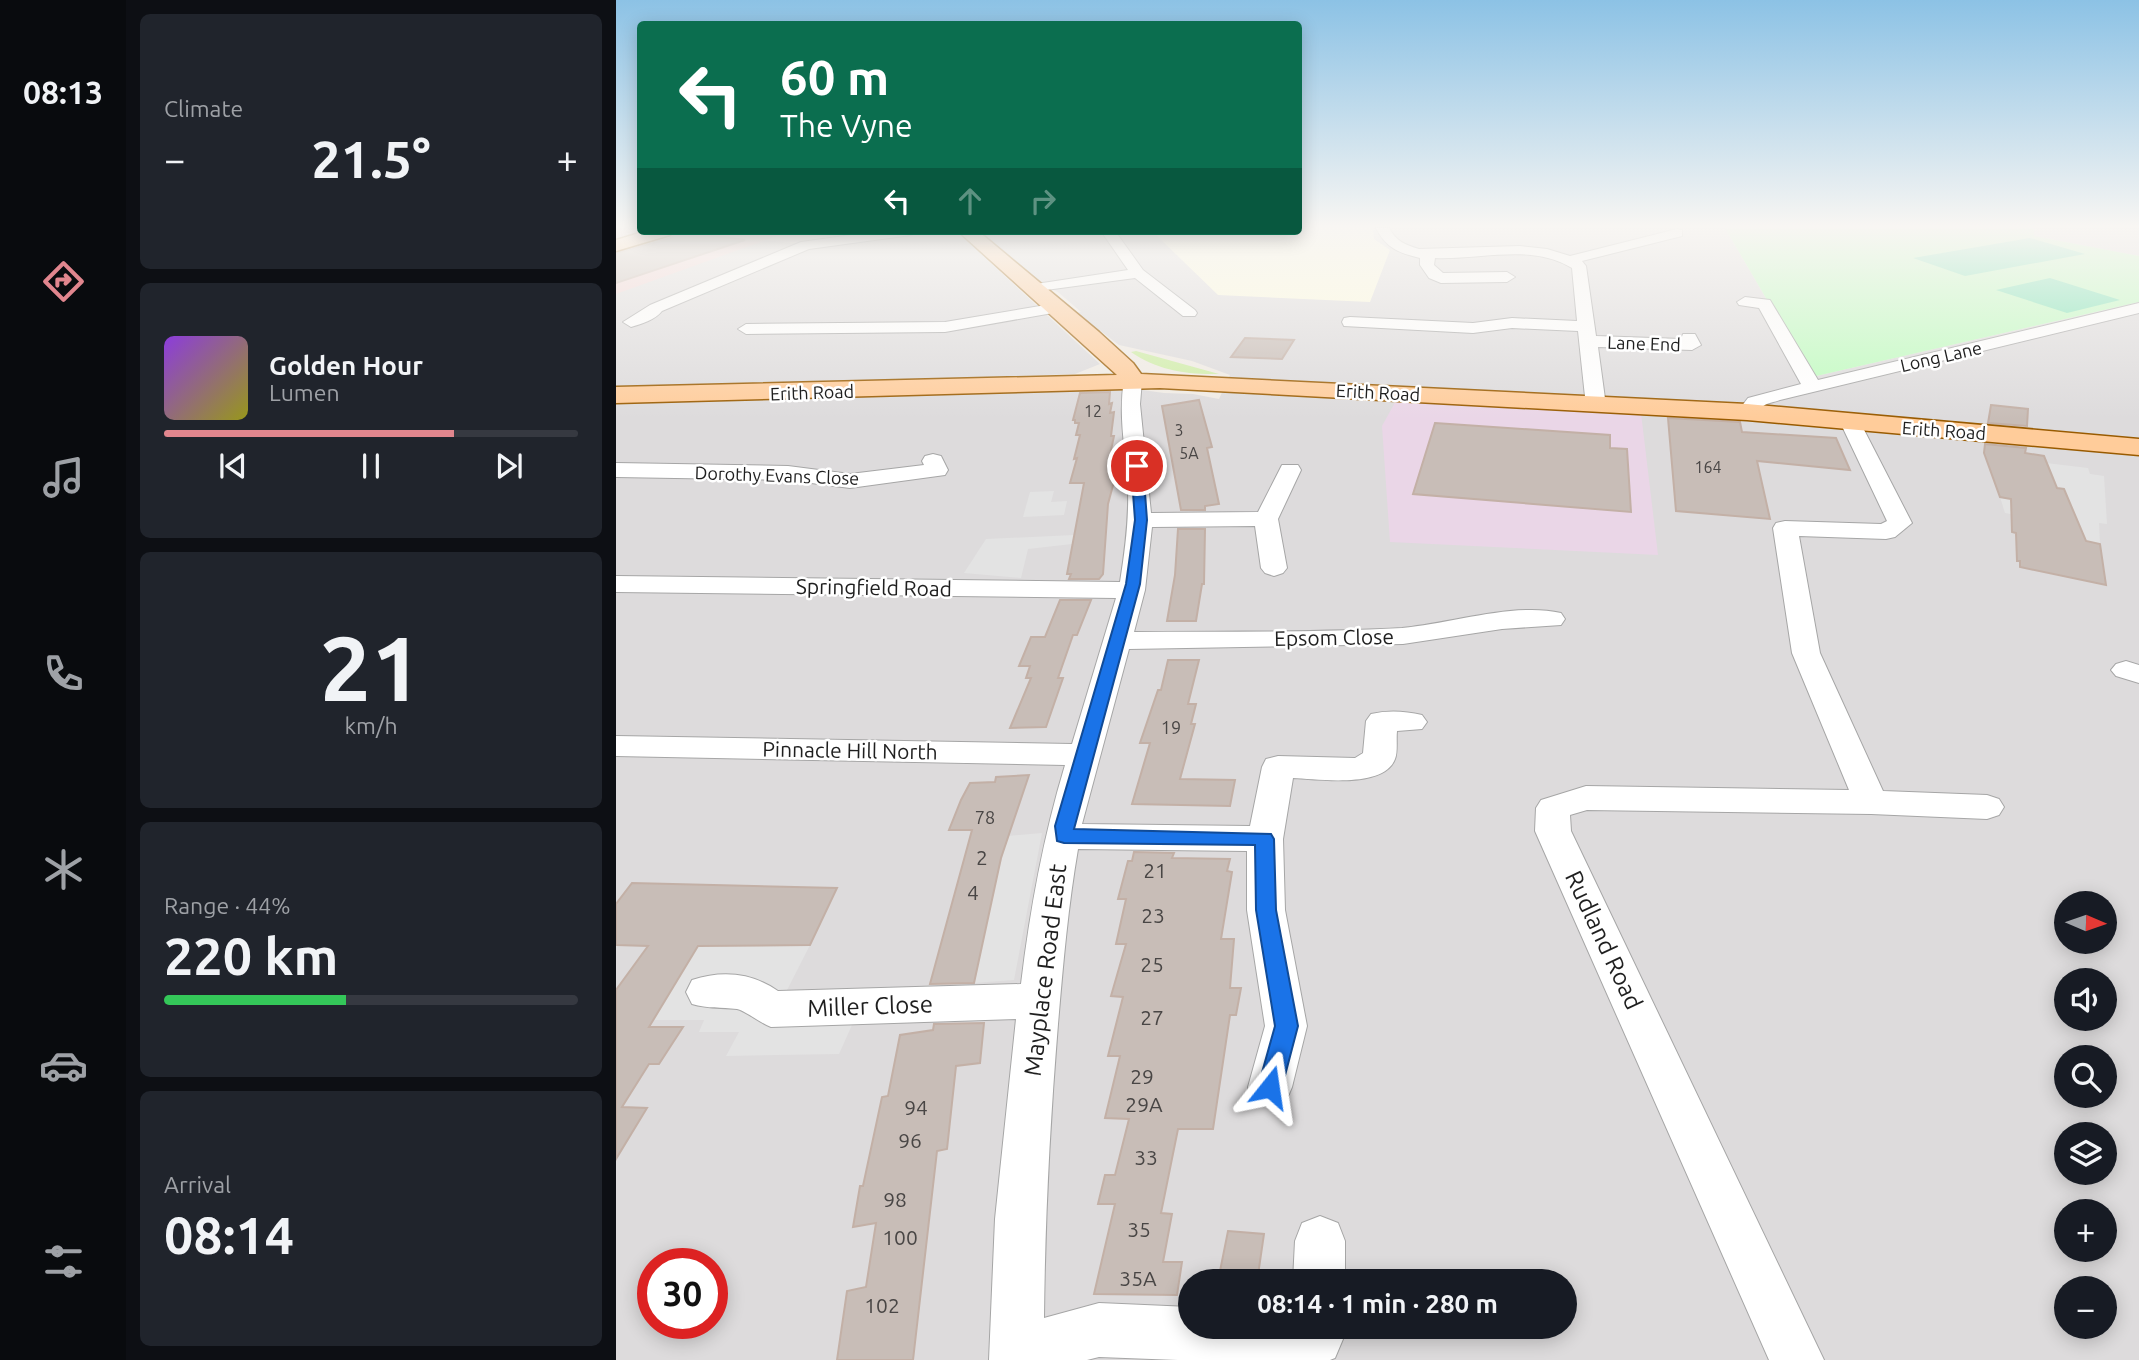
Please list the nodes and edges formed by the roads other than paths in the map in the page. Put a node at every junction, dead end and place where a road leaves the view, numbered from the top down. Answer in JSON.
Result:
{"nodes":[{"id":1,"x":696,"y":291,"type":"edge"},
{"id":2,"x":1039,"y":291,"type":"edge"},
{"id":3,"x":1162,"y":291,"type":"edge"},
{"id":4,"x":1582,"y":291,"type":"edge"},
{"id":5,"x":1745,"y":302,"type":"dead end"},
{"id":6,"x":1058,"y":308,"type":"junction"},
{"id":7,"x":2139,"y":309,"type":"edge"},
{"id":8,"x":1189,"y":313,"type":"dead end"},
{"id":9,"x":631,"y":322,"type":"dead end"},
{"id":10,"x":1350,"y":322,"type":"dead end"},
{"id":11,"x":746,"y":329,"type":"dead end"},
{"id":12,"x":1588,"y":333,"type":"junction"},
{"id":13,"x":1689,"y":338,"type":"dead end"},
{"id":14,"x":1133,"y":380,"type":"junction"},
{"id":15,"x":1812,"y":386,"type":"junction"},
{"id":16,"x":620,"y":398,"type":"edge"},
{"id":17,"x":1596,"y":406,"type":"junction"},
{"id":18,"x":1747,"y":412,"type":"junction"},
{"id":19,"x":1850,"y":422,"type":"junction"},
{"id":20,"x":2139,"y":447,"type":"edge"},
{"id":21,"x":616,"y":470,"type":"edge"},
{"id":22,"x":1290,"y":470,"type":"dead end"},
{"id":23,"x":935,"y":471,"type":"dead end"},
{"id":24,"x":1266,"y":519,"type":"junction"},
{"id":25,"x":1141,"y":520,"type":"junction"},
{"id":26,"x":1274,"y":568,"type":"dead end"},
{"id":27,"x":616,"y":584,"type":"edge"},
{"id":28,"x":1132,"y":590,"type":"junction"},
{"id":29,"x":1551,"y":619,"type":"dead end"},
{"id":30,"x":1117,"y":641,"type":"junction"},
{"id":31,"x":1411,"y":722,"type":"dead end"},
{"id":32,"x":616,"y":746,"type":"edge"},
{"id":33,"x":1083,"y":755,"type":"junction"},
{"id":34,"x":1871,"y":802,"type":"junction"},
{"id":35,"x":1987,"y":807,"type":"dead end"},
{"id":36,"x":1064,"y":836,"type":"junction"},
{"id":37,"x":1265,"y":839,"type":"junction"},
{"id":38,"x":707,"y":992,"type":"dead end"},
{"id":39,"x":1038,"y":1001,"type":"junction"},
{"id":40,"x":1270,"y":1087,"type":"dead end"},
{"id":41,"x":1317,"y":1342,"type":"edge"},
{"id":42,"x":1016,"y":1356,"type":"edge"},
{"id":43,"x":1797,"y":1360,"type":"edge"}],
"edges":[{"from":1,"to":9,"type":"street"},
{"from":2,"to":6,"type":"main road"},
{"from":3,"to":8,"type":"street"},
{"from":4,"to":12,"type":"street"},
{"from":5,"to":15,"type":"street"},
{"from":6,"to":11,"type":"street"},
{"from":6,"to":14,"type":"main road"},
{"from":7,"to":15,"type":"street","name":"Long Lane"},
{"from":10,"to":12,"type":"street"},
{"from":12,"to":13,"type":"street","name":"Lane End"},
{"from":12,"to":17,"type":"street"},
{"from":14,"to":16,"type":"main road","name":"Erith Road"},
{"from":14,"to":17,"type":"main road","name":"Erith Road"},
{"from":14,"to":25,"type":"street","name":"Mayplace Road East"},
{"from":15,"to":18,"type":"street","name":"Long Lane"},
{"from":17,"to":18,"type":"main road","name":"Erith Road"},
{"from":18,"to":19,"type":"main road","name":"Erith Road"},
{"from":19,"to":20,"type":"main road","name":"Erith Road"},
{"from":19,"to":34,"type":"street"},
{"from":21,"to":23,"type":"street","name":"Dorothy Evans Close"},
{"from":22,"to":24,"type":"street"},
{"from":24,"to":25,"type":"street"},
{"from":24,"to":26,"type":"street"},
{"from":25,"to":28,"type":"street","name":"Mayplace Road East"},
{"from":27,"to":28,"type":"street","name":"Springfield Road"},
{"from":28,"to":30,"type":"street","name":"Mayplace Road East"},
{"from":29,"to":30,"type":"street","name":"Epsom Close"},
{"from":30,"to":33,"type":"street","name":"Mayplace Road East"},
{"from":31,"to":37,"type":"street"},
{"from":32,"to":33,"type":"street","name":"Pinnacle Hill North"},
{"from":33,"to":36,"type":"street","name":"Mayplace Road East"},
{"from":34,"to":35,"type":"street","name":"Rudland Road"},
{"from":34,"to":43,"type":"street","name":"Rudland Road"},
{"from":36,"to":37,"type":"street"},
{"from":36,"to":39,"type":"street","name":"Mayplace Road East"},
{"from":37,"to":40,"type":"street"},
{"from":38,"to":39,"type":"street","name":"Miller Close"},
{"from":39,"to":42,"type":"street","name":"Mayplace Road East"},
{"from":41,"to":42,"type":"street"}]}
